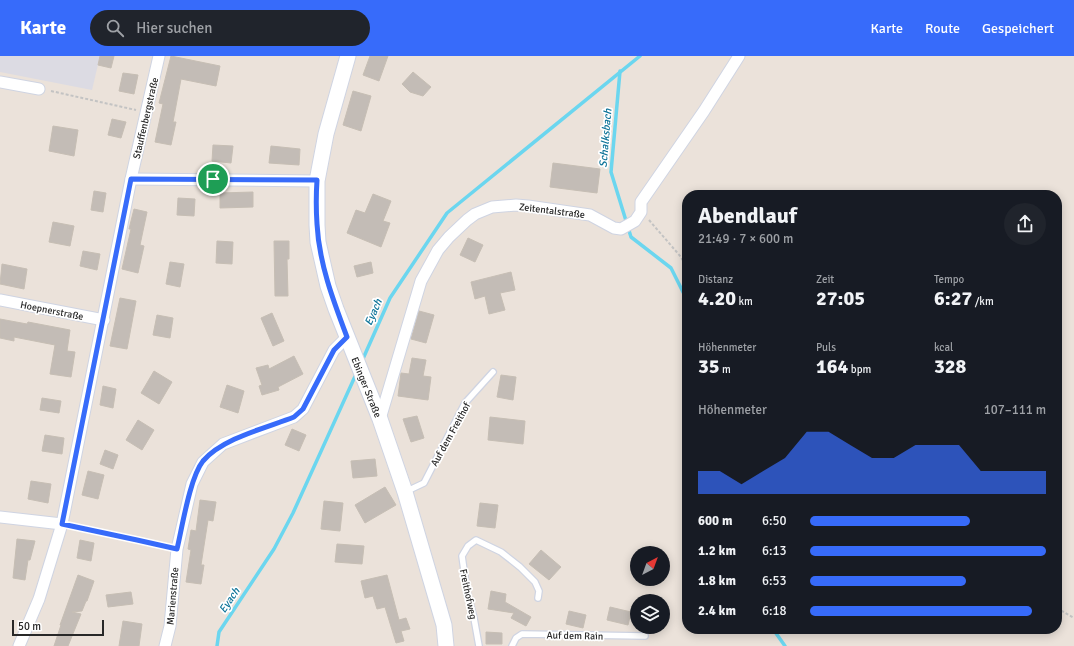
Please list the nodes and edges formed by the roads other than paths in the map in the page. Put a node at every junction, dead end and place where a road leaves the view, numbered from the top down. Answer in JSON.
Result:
{"nodes":[{"id":1,"x":158,"y":56,"type":"edge"},
{"id":2,"x":348,"y":56,"type":"edge"},
{"id":3,"x":739,"y":56,"type":"edge"},
{"id":4,"x":0,"y":82,"type":"edge"},
{"id":5,"x":39,"y":89,"type":"road end"},
{"id":6,"x":131,"y":179,"type":"junction"},
{"id":7,"x":317,"y":180,"type":"junction"},
{"id":8,"x":0,"y":300,"type":"edge"},
{"id":9,"x":104,"y":320,"type":"junction"},
{"id":10,"x":349,"y":343,"type":"junction"},
{"id":11,"x":493,"y":372,"type":"dead end"},
{"id":12,"x":380,"y":419,"type":"junction"},
{"id":13,"x":405,"y":492,"type":"junction"},
{"id":14,"x":0,"y":517,"type":"edge"},
{"id":15,"x":62,"y":524,"type":"junction"},
{"id":16,"x":538,"y":598,"type":"dead end"},
{"id":17,"x":645,"y":636,"type":"dead end"},
{"id":18,"x":19,"y":646,"type":"edge"},
{"id":19,"x":165,"y":646,"type":"edge"},
{"id":20,"x":446,"y":646,"type":"edge"},
{"id":21,"x":479,"y":646,"type":"edge"},
{"id":22,"x":512,"y":646,"type":"edge"}],
"edges":[{"from":1,"to":6,"type":"street","name":"Stauffenbergstraße"},
{"from":2,"to":7,"type":"main road","name":"Ebinger Straße"},
{"from":3,"to":12,"type":"street","name":"Zeitentalstraße"},
{"from":4,"to":5,"type":"street"},
{"from":6,"to":7,"type":"street"},
{"from":6,"to":9,"type":"street","name":"Stauffenbergstraße"},
{"from":7,"to":10,"type":"main road","name":"Ebinger Straße"},
{"from":8,"to":9,"type":"street","name":"Hoepnerstraße"},
{"from":9,"to":15,"type":"street","name":"Stauffenbergstraße"},
{"from":10,"to":12,"type":"main road","name":"Ebinger Straße"},
{"from":10,"to":19,"type":"street","name":"Marienstraße"},
{"from":11,"to":13,"type":"lane","name":"Auf dem Freithof"},
{"from":12,"to":13,"type":"main road","name":"Ebinger Straße"},
{"from":13,"to":20,"type":"main road","name":"Ebinger Straße"},
{"from":14,"to":15,"type":"street"},
{"from":15,"to":18,"type":"street","name":"Stauffenbergstraße"},
{"from":16,"to":21,"type":"lane","name":"Freithofweg"},
{"from":17,"to":22,"type":"lane","name":"Auf dem Rain"}]}
